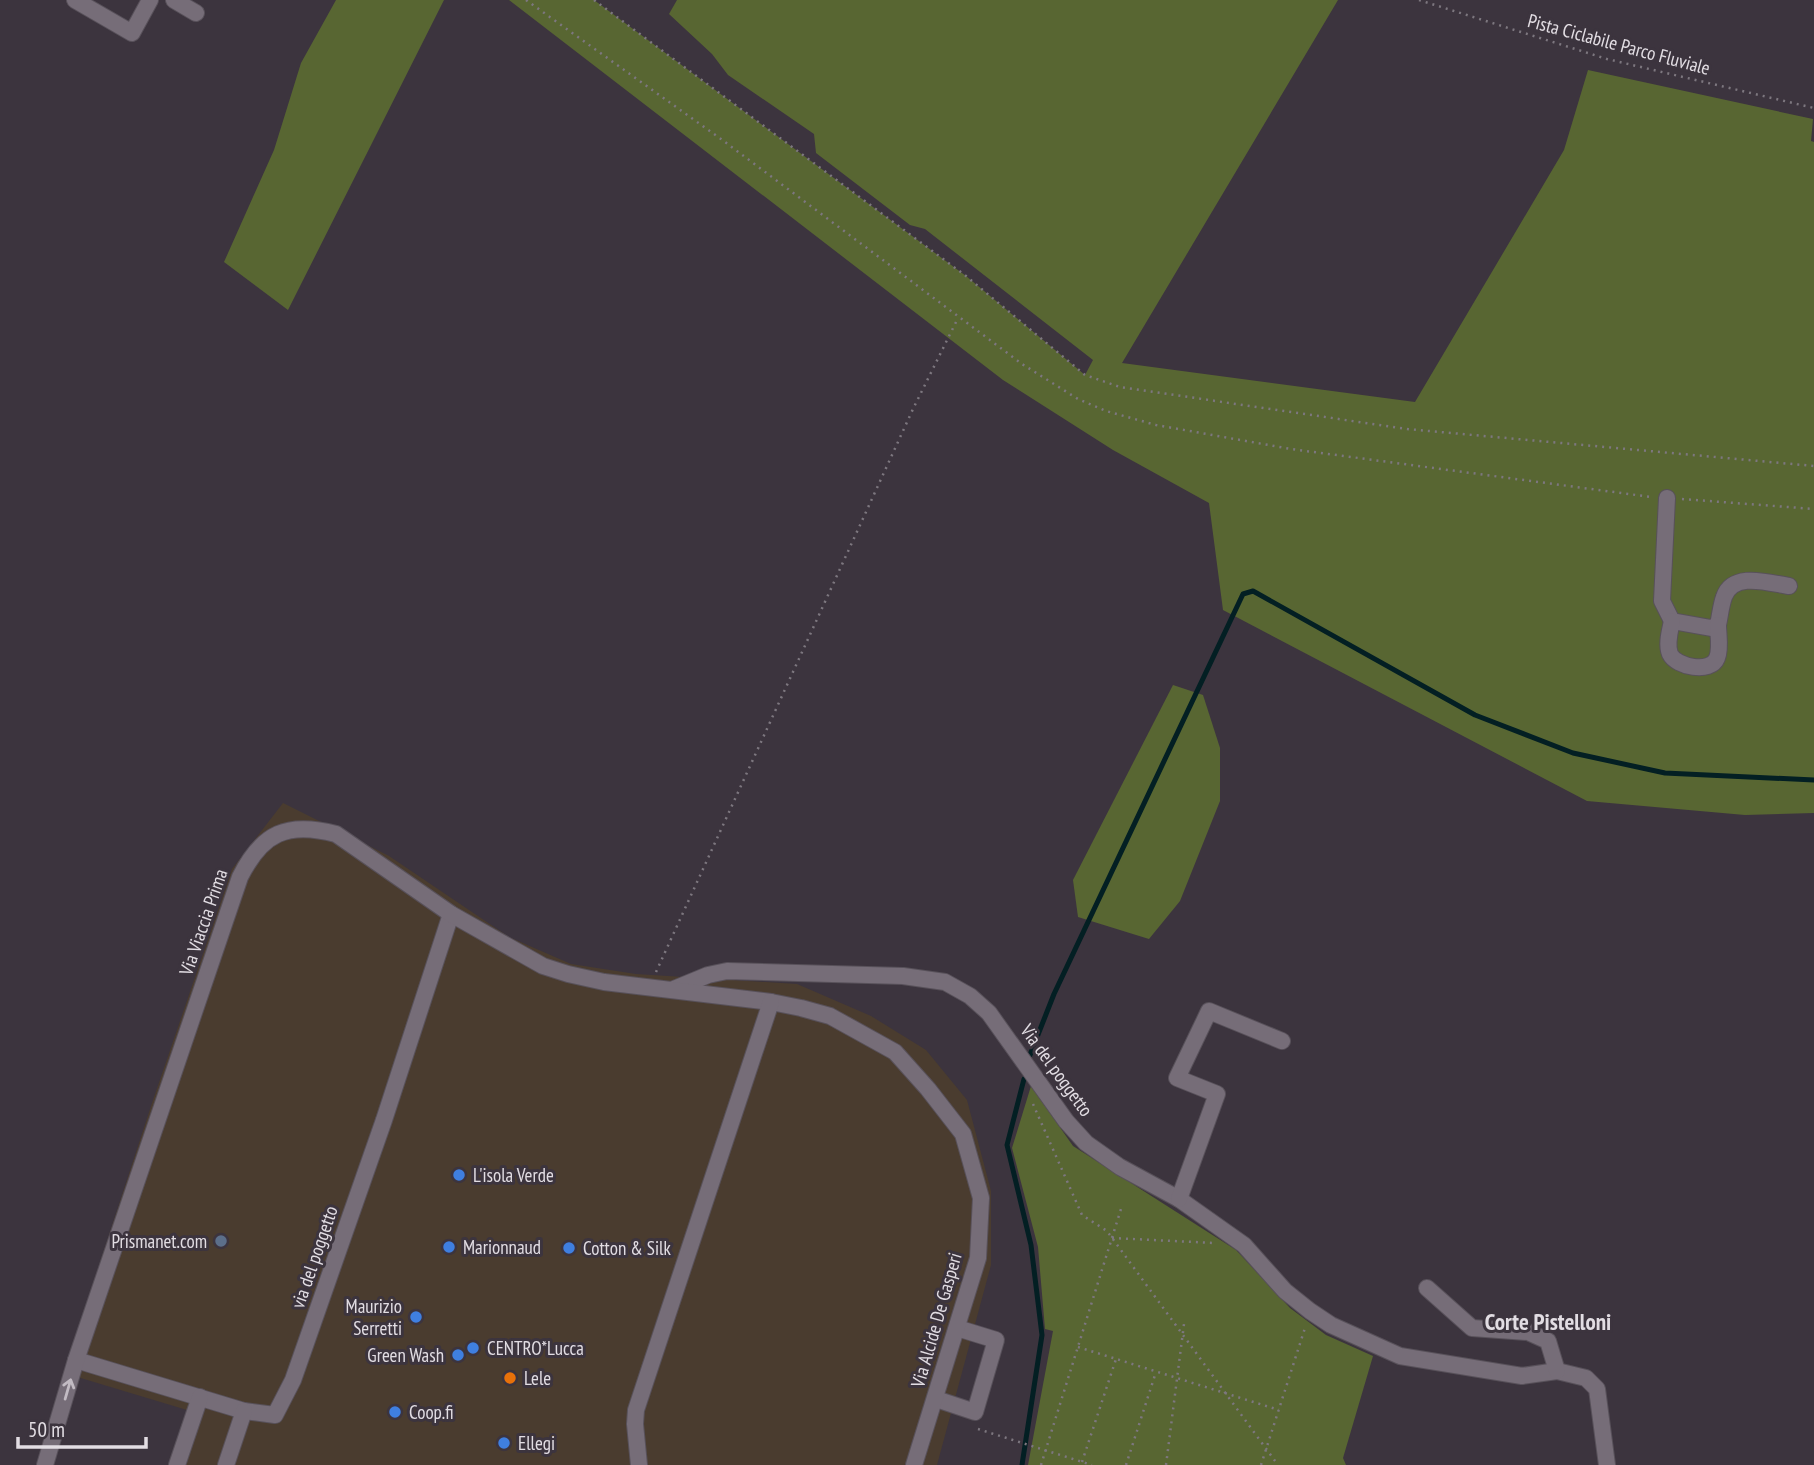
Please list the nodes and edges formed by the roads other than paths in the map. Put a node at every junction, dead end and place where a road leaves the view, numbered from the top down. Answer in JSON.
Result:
{"nodes":[{"id":1,"x":75,"y":0,"type":"edge"},
{"id":2,"x":150,"y":0,"type":"edge"},
{"id":3,"x":174,"y":0,"type":"edge"},
{"id":4,"x":196,"y":13,"type":"dead end"},
{"id":5,"x":1667,"y":498,"type":"road end"},
{"id":6,"x":1789,"y":586,"type":"dead end"},
{"id":7,"x":1672,"y":621,"type":"junction"},
{"id":8,"x":1718,"y":625,"type":"junction"},
{"id":9,"x":451,"y":914,"type":"junction"},
{"id":10,"x":679,"y":990,"type":"junction"},
{"id":11,"x":771,"y":1002,"type":"junction"},
{"id":12,"x":1282,"y":1041,"type":"dead end"},
{"id":13,"x":1179,"y":1199,"type":"junction"},
{"id":14,"x":1427,"y":1289,"type":"dead end"},
{"id":15,"x":957,"y":1328,"type":"junction"},
{"id":16,"x":76,"y":1360,"type":"junction"},
{"id":17,"x":1557,"y":1371,"type":"junction"},
{"id":18,"x":200,"y":1397,"type":"junction"},
{"id":19,"x":936,"y":1399,"type":"junction"},
{"id":20,"x":244,"y":1411,"type":"junction"},
{"id":21,"x":45,"y":1465,"type":"edge"},
{"id":22,"x":177,"y":1465,"type":"edge"},
{"id":23,"x":226,"y":1465,"type":"edge"},
{"id":24,"x":639,"y":1465,"type":"edge"},
{"id":25,"x":914,"y":1465,"type":"edge"},
{"id":26,"x":1607,"y":1465,"type":"edge"}],
"edges":[{"from":1,"to":2,"type":"street"},
{"from":3,"to":4,"type":"street"},
{"from":5,"to":7,"type":"street"},
{"from":6,"to":8,"type":"street"},
{"from":7,"to":8,"type":"street"},
{"from":7,"to":8,"type":"street"},
{"from":9,"to":10,"type":"street","name":"Via Viaccia Prima"},
{"from":9,"to":16,"type":"street","name":"Via Viaccia Prima"},
{"from":9,"to":20,"type":"street","name":"via del poggetto"},
{"from":10,"to":11,"type":"street","name":"Via Alcide De Gasperi"},
{"from":10,"to":13,"type":"street","name":"Via del poggetto"},
{"from":11,"to":15,"type":"street","name":"Via Alcide De Gasperi"},
{"from":11,"to":24,"type":"street"},
{"from":12,"to":13,"type":"street"},
{"from":13,"to":17,"type":"street","name":"Via del poggetto"},
{"from":14,"to":17,"type":"street"},
{"from":15,"to":19,"type":"street","name":"Via Alcide De Gasperi"},
{"from":15,"to":19,"type":"street"},
{"from":16,"to":18,"type":"street","name":"via del poggetto"},
{"from":21,"to":16,"type":"street","name":"Via Viaccia Prima","one_way":true},
{"from":17,"to":26,"type":"street"},
{"from":18,"to":20,"type":"street","name":"via del poggetto"},
{"from":18,"to":22,"type":"street"},
{"from":19,"to":25,"type":"street","name":"Via Alcide De Gasperi"},
{"from":20,"to":23,"type":"street"}]}
